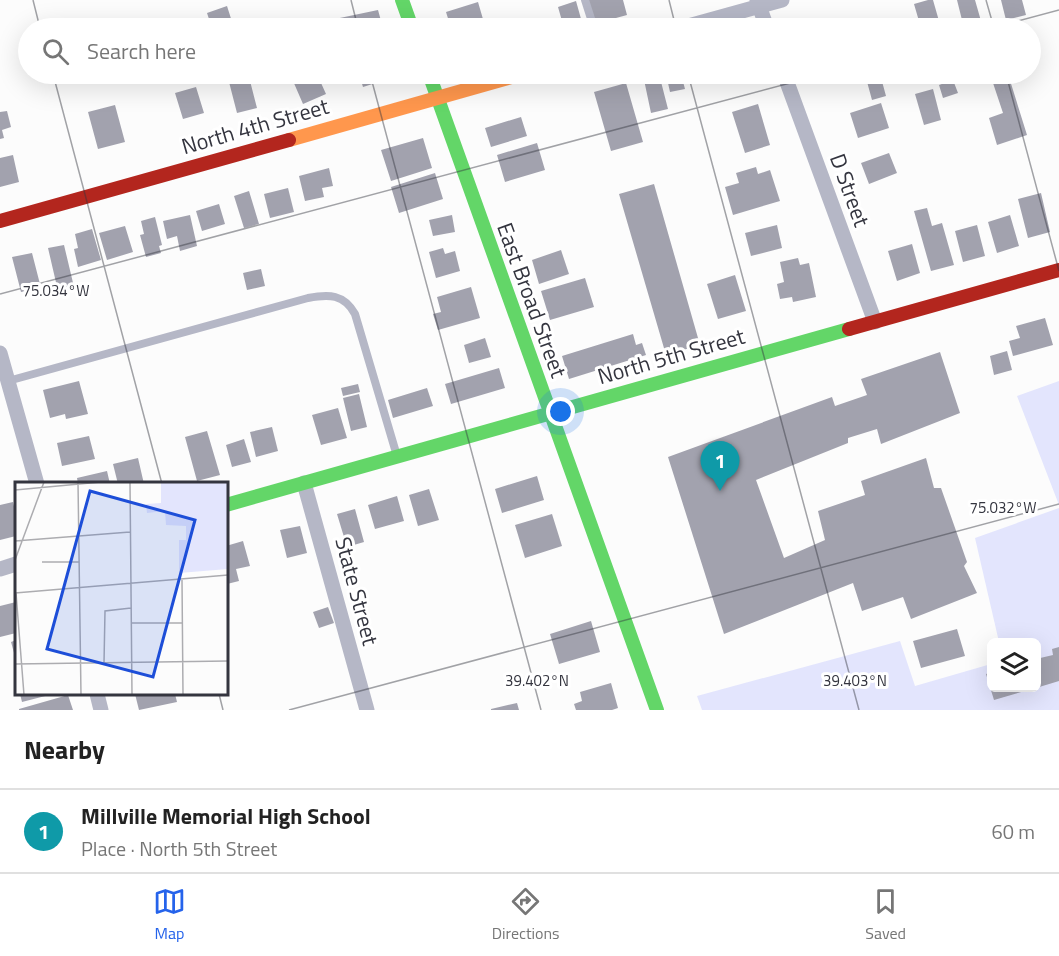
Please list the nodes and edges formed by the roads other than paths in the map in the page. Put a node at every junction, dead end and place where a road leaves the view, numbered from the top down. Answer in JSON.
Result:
{"nodes":[{"id":1,"x":402,"y":0,"type":"edge"},
{"id":2,"x":585,"y":0,"type":"edge"},
{"id":3,"x":782,"y":0,"type":"edge"},
{"id":4,"x":758,"y":3,"type":"edge"},
{"id":5,"x":408,"y":18,"type":"edge"},
{"id":6,"x":591,"y":18,"type":"edge"},
{"id":7,"x":712,"y":18,"type":"edge"},
{"id":8,"x":763,"y":18,"type":"edge"},
{"id":9,"x":432,"y":84,"type":"edge"},
{"id":10,"x":485,"y":84,"type":"edge"},
{"id":11,"x":788,"y":84,"type":"edge"},
{"id":12,"x":437,"y":97,"type":"junction"},
{"id":13,"x":0,"y":221,"type":"edge"},
{"id":14,"x":1059,"y":270,"type":"edge"},
{"id":15,"x":875,"y":322,"type":"junction"},
{"id":16,"x":0,"y":353,"type":"edge"},
{"id":17,"x":8,"y":381,"type":"junction"},
{"id":18,"x":550,"y":413,"type":"junction"},
{"id":19,"x":398,"y":457,"type":"junction"},
{"id":20,"x":37,"y":482,"type":"edge"},
{"id":21,"x":304,"y":483,"type":"junction"},
{"id":22,"x":228,"y":504,"type":"edge"},
{"id":23,"x":15,"y":564,"type":"edge"},
{"id":24,"x":0,"y":569,"type":"edge"},
{"id":25,"x":98,"y":695,"type":"edge"},
{"id":26,"x":102,"y":710,"type":"edge"},
{"id":27,"x":367,"y":710,"type":"edge"},
{"id":28,"x":657,"y":710,"type":"edge"}],
"edges":[{"from":1,"to":5,"type":"street"},
{"from":2,"to":6,"type":"lane"},
{"from":3,"to":4,"type":"street"},
{"from":4,"to":7,"type":"street"},
{"from":4,"to":8,"type":"street"},
{"from":9,"to":12,"type":"street","name":"East Broad Street"},
{"from":10,"to":12,"type":"street","name":"North 4th Street"},
{"from":11,"to":15,"type":"street","name":"D Street"},
{"from":12,"to":13,"type":"street","name":"North 4th Street"},
{"from":12,"to":18,"type":"street","name":"East Broad Street"},
{"from":14,"to":15,"type":"street","name":"North 5th Street"},
{"from":15,"to":18,"type":"street","name":"North 5th Street"},
{"from":16,"to":17,"type":"street"},
{"from":17,"to":19,"type":"lane"},
{"from":17,"to":20,"type":"street"},
{"from":18,"to":19,"type":"street","name":"North 5th Street"},
{"from":18,"to":28,"type":"street","name":"East Broad Street"},
{"from":19,"to":21,"type":"street","name":"North 5th Street"},
{"from":21,"to":22,"type":"street","name":"North 5th Street"},
{"from":21,"to":27,"type":"street","name":"State Street"},
{"from":23,"to":24,"type":"street"},
{"from":25,"to":26,"type":"street"}]}
